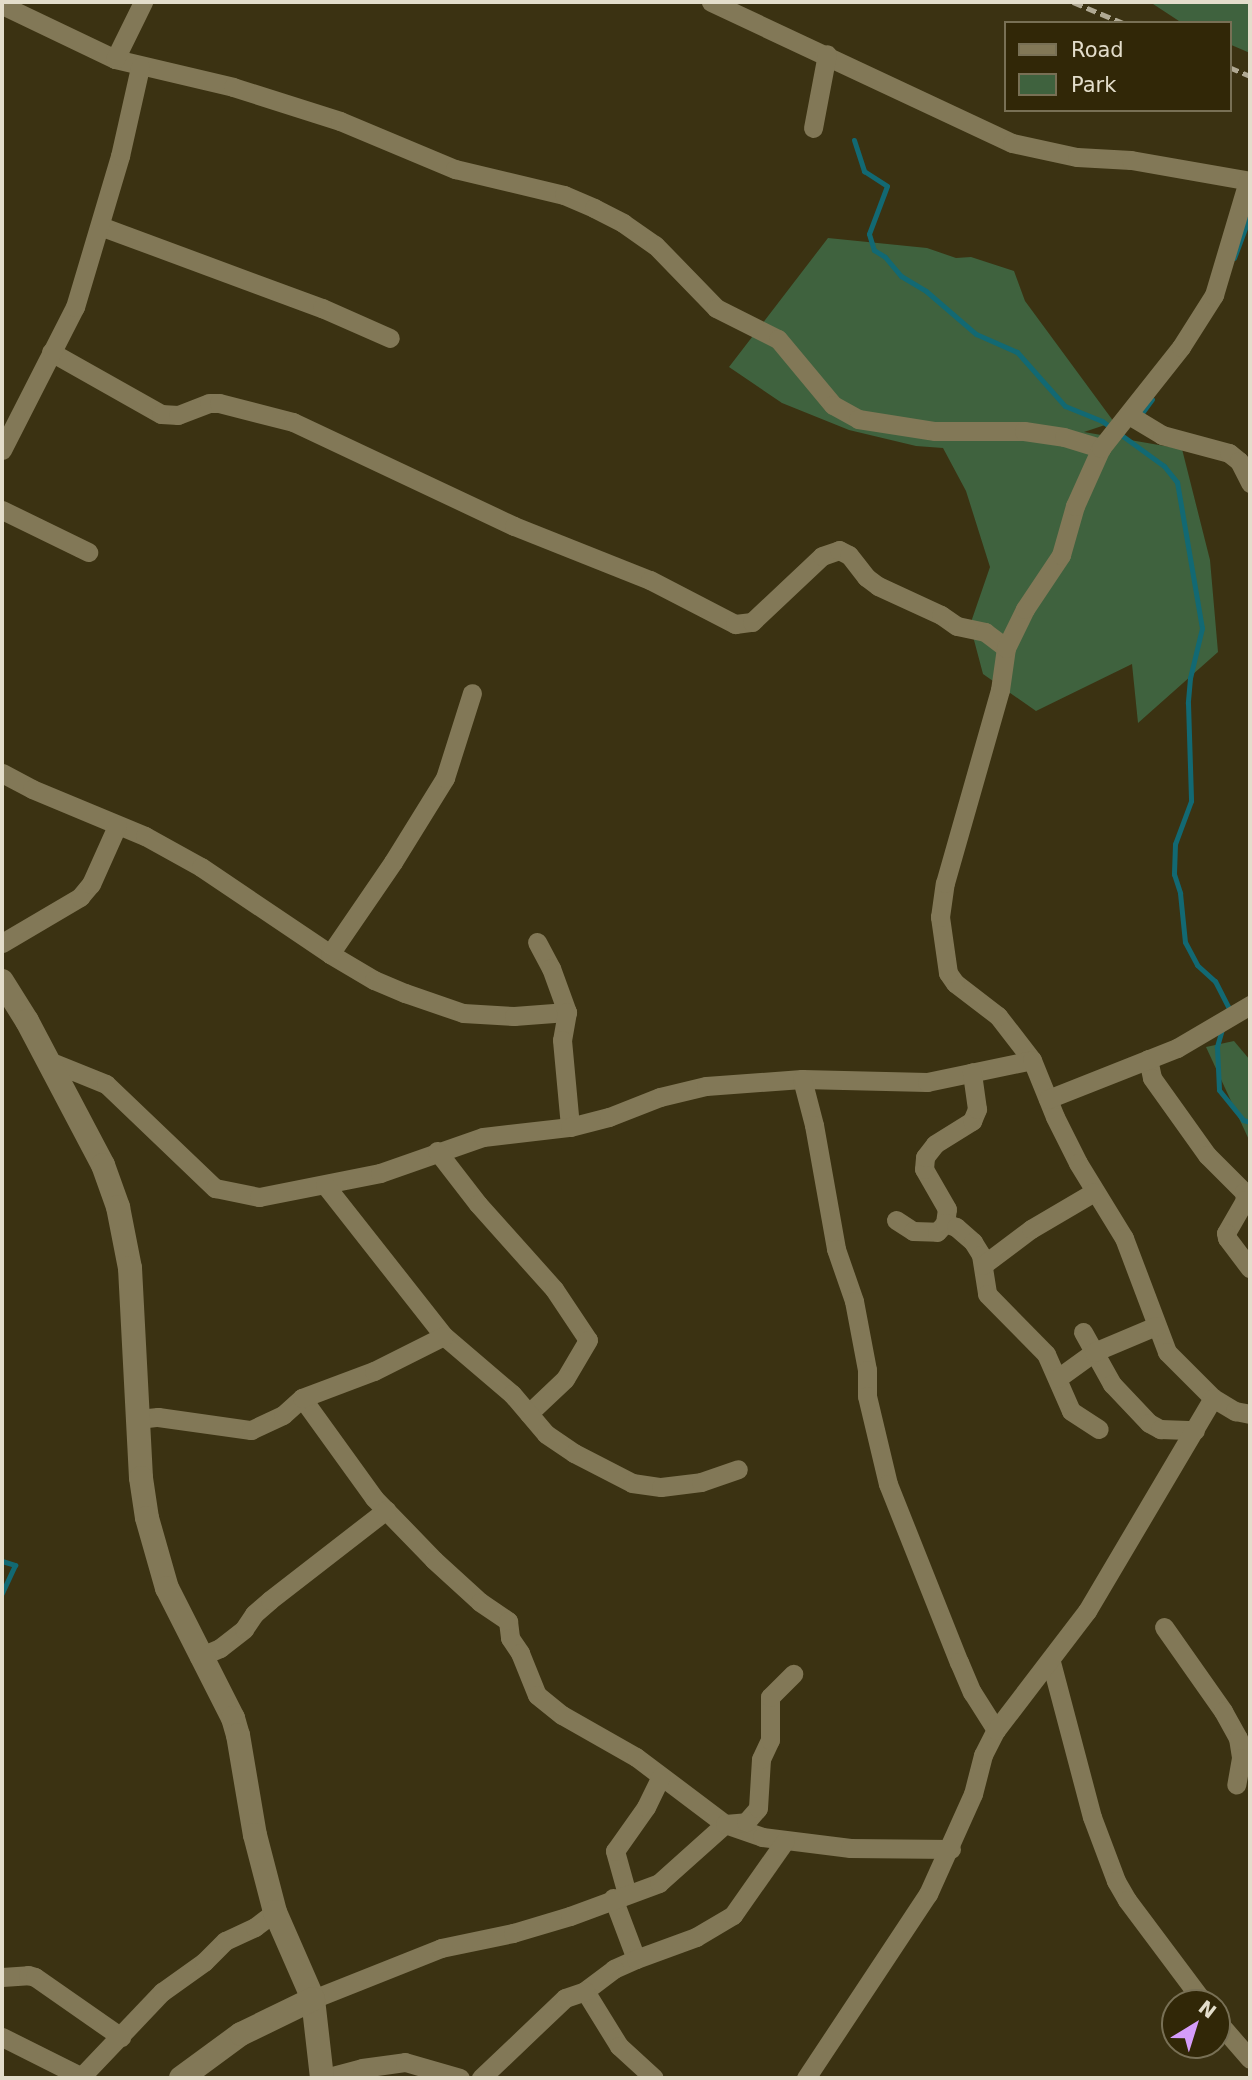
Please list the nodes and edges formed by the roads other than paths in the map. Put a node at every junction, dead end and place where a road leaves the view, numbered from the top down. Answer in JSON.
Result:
{"nodes":[{"id":1,"x":143,"y":2,"type":"edge"},
{"id":2,"x":711,"y":2,"type":"edge"},
{"id":3,"x":2,"y":5,"type":"edge"},
{"id":4,"x":827,"y":54,"type":"junction"},
{"id":5,"x":115,"y":59,"type":"junction"},
{"id":6,"x":140,"y":67,"type":"junction"},
{"id":7,"x":813,"y":128,"type":"dead end"},
{"id":8,"x":1249,"y":181,"type":"edge"},
{"id":9,"x":100,"y":226,"type":"junction"},
{"id":10,"x":390,"y":338,"type":"dead end"},
{"id":11,"x":51,"y":352,"type":"junction"},
{"id":12,"x":1129,"y":415,"type":"junction"},
{"id":13,"x":1101,"y":448,"type":"junction"},
{"id":14,"x":2,"y":450,"type":"edge"},
{"id":15,"x":1250,"y":483,"type":"edge"},
{"id":16,"x":2,"y":510,"type":"edge"},
{"id":17,"x":88,"y":552,"type":"dead end"},
{"id":18,"x":1006,"y":648,"type":"junction"},
{"id":19,"x":471,"y":694,"type":"dead end"},
{"id":20,"x":2,"y":773,"type":"edge"},
{"id":21,"x":117,"y":826,"type":"junction"},
{"id":22,"x":537,"y":942,"type":"dead end"},
{"id":23,"x":2,"y":943,"type":"edge"},
{"id":24,"x":330,"y":954,"type":"junction"},
{"id":25,"x":2,"y":981,"type":"edge"},
{"id":26,"x":567,"y":1012,"type":"junction"},
{"id":27,"x":1235,"y":1014,"type":"edge"},
{"id":28,"x":1148,"y":1059,"type":"junction"},
{"id":29,"x":1032,"y":1060,"type":"junction"},
{"id":30,"x":49,"y":1061,"type":"junction"},
{"id":31,"x":972,"y":1072,"type":"junction"},
{"id":32,"x":802,"y":1079,"type":"junction"},
{"id":33,"x":1048,"y":1099,"type":"junction"},
{"id":34,"x":570,"y":1127,"type":"junction"},
{"id":35,"x":437,"y":1151,"type":"junction"},
{"id":36,"x":325,"y":1185,"type":"junction"},
{"id":37,"x":1094,"y":1192,"type":"junction"},
{"id":38,"x":896,"y":1220,"type":"dead end"},
{"id":39,"x":946,"y":1223,"type":"junction"},
{"id":40,"x":984,"y":1265,"type":"junction"},
{"id":41,"x":1250,"y":1268,"type":"edge"},
{"id":42,"x":1156,"y":1326,"type":"junction"},
{"id":43,"x":1083,"y":1332,"type":"dead end"},
{"id":44,"x":444,"y":1336,"type":"junction"},
{"id":45,"x":1094,"y":1352,"type":"junction"},
{"id":46,"x":1058,"y":1378,"type":"junction"},
{"id":47,"x":302,"y":1398,"type":"junction"},
{"id":48,"x":1213,"y":1398,"type":"junction"},
{"id":49,"x":529,"y":1413,"type":"junction"},
{"id":50,"x":1250,"y":1414,"type":"edge"},
{"id":51,"x":138,"y":1419,"type":"junction"},
{"id":52,"x":1100,"y":1429,"type":"dead end"},
{"id":53,"x":1195,"y":1430,"type":"junction"},
{"id":54,"x":737,"y":1469,"type":"dead end"},
{"id":55,"x":386,"y":1510,"type":"junction"},
{"id":56,"x":1164,"y":1627,"type":"dead end"},
{"id":57,"x":200,"y":1657,"type":"junction"},
{"id":58,"x":1051,"y":1662,"type":"junction"},
{"id":59,"x":793,"y":1674,"type":"dead end"},
{"id":60,"x":996,"y":1730,"type":"junction"},
{"id":61,"x":1246,"y":1765,"type":"edge"},
{"id":62,"x":661,"y":1776,"type":"junction"},
{"id":63,"x":1236,"y":1785,"type":"dead end"},
{"id":64,"x":725,"y":1824,"type":"junction"},
{"id":65,"x":785,"y":1841,"type":"junction"},
{"id":66,"x":951,"y":1849,"type":"junction"},
{"id":67,"x":620,"y":1896,"type":"junction"},
{"id":68,"x":275,"y":1912,"type":"junction"},
{"id":69,"x":636,"y":1959,"type":"junction"},
{"id":70,"x":2,"y":1977,"type":"edge"},
{"id":71,"x":1194,"y":1989,"type":"edge"},
{"id":72,"x":585,"y":1991,"type":"junction"},
{"id":73,"x":313,"y":1999,"type":"junction"},
{"id":74,"x":4,"y":2037,"type":"edge"},
{"id":75,"x":121,"y":2037,"type":"junction"},
{"id":76,"x":1231,"y":2037,"type":"edge"},
{"id":77,"x":1250,"y":2059,"type":"edge"},
{"id":78,"x":391,"y":2071,"type":"edge"},
{"id":79,"x":81,"y":2077,"type":"edge"},
{"id":80,"x":181,"y":2078,"type":"edge"},
{"id":81,"x":324,"y":2078,"type":"edge"},
{"id":82,"x":460,"y":2078,"type":"edge"},
{"id":83,"x":481,"y":2078,"type":"edge"},
{"id":84,"x":654,"y":2078,"type":"edge"},
{"id":85,"x":806,"y":2078,"type":"edge"}],
"edges":[{"from":1,"to":5,"type":"street"},
{"from":2,"to":4,"type":"street"},
{"from":3,"to":5,"type":"street"},
{"from":4,"to":7,"type":"street"},
{"from":4,"to":8,"type":"street"},
{"from":5,"to":6,"type":"street"},
{"from":6,"to":9,"type":"street"},
{"from":6,"to":13,"type":"street"},
{"from":8,"to":12,"type":"street"},
{"from":9,"to":10,"type":"street"},
{"from":9,"to":11,"type":"street"},
{"from":11,"to":14,"type":"street"},
{"from":11,"to":18,"type":"street"},
{"from":12,"to":13,"type":"street"},
{"from":12,"to":15,"type":"street"},
{"from":13,"to":18,"type":"street"},
{"from":16,"to":17,"type":"street"},
{"from":18,"to":29,"type":"street"},
{"from":19,"to":24,"type":"street"},
{"from":20,"to":21,"type":"street"},
{"from":21,"to":23,"type":"street"},
{"from":21,"to":24,"type":"street"},
{"from":22,"to":26,"type":"street"},
{"from":24,"to":26,"type":"street"},
{"from":25,"to":30,"type":"street"},
{"from":26,"to":34,"type":"street"},
{"from":27,"to":28,"type":"street"},
{"from":28,"to":33,"type":"street"},
{"from":28,"to":41,"type":"street"},
{"from":29,"to":31,"type":"street"},
{"from":29,"to":33,"type":"street"},
{"from":30,"to":36,"type":"street"},
{"from":30,"to":51,"type":"street"},
{"from":31,"to":32,"type":"street"},
{"from":31,"to":39,"type":"street"},
{"from":32,"to":34,"type":"street"},
{"from":32,"to":60,"type":"street"},
{"from":33,"to":37,"type":"street"},
{"from":34,"to":35,"type":"street"},
{"from":35,"to":36,"type":"street"},
{"from":35,"to":49,"type":"street"},
{"from":36,"to":44,"type":"street"},
{"from":37,"to":40,"type":"street"},
{"from":37,"to":42,"type":"street"},
{"from":38,"to":39,"type":"street"},
{"from":39,"to":40,"type":"street"},
{"from":40,"to":46,"type":"street"},
{"from":42,"to":45,"type":"street"},
{"from":42,"to":48,"type":"street"},
{"from":43,"to":45,"type":"street"},
{"from":44,"to":47,"type":"street"},
{"from":44,"to":49,"type":"street"},
{"from":45,"to":46,"type":"street"},
{"from":45,"to":53,"type":"street"},
{"from":46,"to":52,"type":"street"},
{"from":47,"to":51,"type":"street"},
{"from":47,"to":55,"type":"street"},
{"from":48,"to":50,"type":"street"},
{"from":48,"to":53,"type":"street"},
{"from":49,"to":54,"type":"street"},
{"from":51,"to":57,"type":"street"},
{"from":53,"to":58,"type":"street"},
{"from":55,"to":57,"type":"street"},
{"from":55,"to":62,"type":"street"},
{"from":56,"to":61,"type":"street"},
{"from":57,"to":68,"type":"street"},
{"from":58,"to":60,"type":"street"},
{"from":58,"to":71,"type":"street"},
{"from":59,"to":64,"type":"street"},
{"from":60,"to":66,"type":"street"},
{"from":61,"to":63,"type":"street"},
{"from":62,"to":64,"type":"street"},
{"from":62,"to":67,"type":"street"},
{"from":64,"to":65,"type":"street"},
{"from":64,"to":67,"type":"street"},
{"from":65,"to":66,"type":"street"},
{"from":65,"to":69,"type":"street"},
{"from":66,"to":85,"type":"street"},
{"from":67,"to":69,"type":"street"},
{"from":67,"to":73,"type":"street"},
{"from":68,"to":73,"type":"street"},
{"from":68,"to":75,"type":"street"},
{"from":69,"to":72,"type":"street"},
{"from":70,"to":75,"type":"street"},
{"from":72,"to":83,"type":"street"},
{"from":72,"to":84,"type":"street"},
{"from":73,"to":80,"type":"street"},
{"from":73,"to":81,"type":"street"},
{"from":74,"to":79,"type":"street"},
{"from":75,"to":79,"type":"street"},
{"from":76,"to":77,"type":"street"},
{"from":78,"to":81,"type":"street"},
{"from":78,"to":82,"type":"street"}]}
